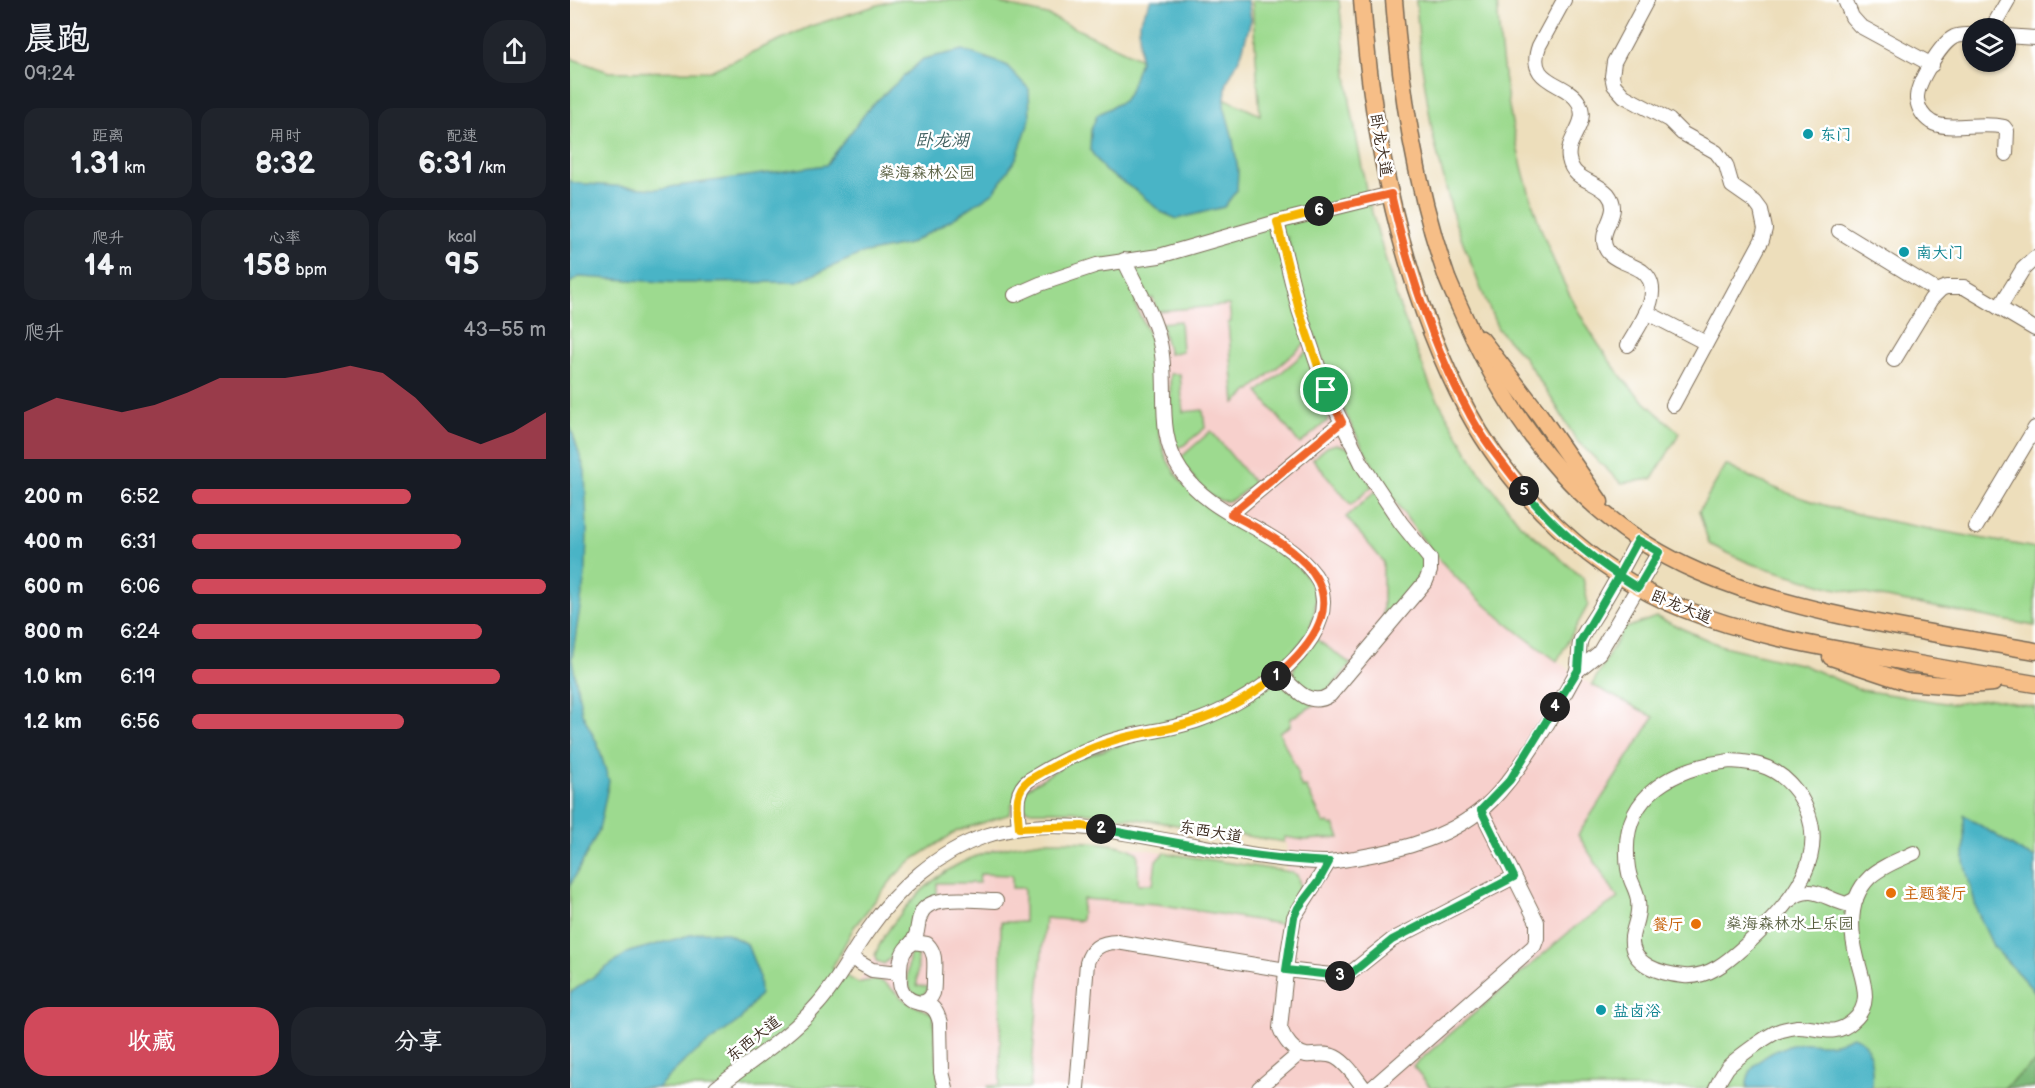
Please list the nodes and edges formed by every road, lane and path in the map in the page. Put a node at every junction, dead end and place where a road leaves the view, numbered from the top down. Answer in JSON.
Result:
{"nodes":[{"id":1,"x":1362,"y":0,"type":"edge"},
{"id":2,"x":1394,"y":0,"type":"edge"},
{"id":3,"x":1564,"y":0,"type":"edge"},
{"id":4,"x":1647,"y":0,"type":"edge"},
{"id":5,"x":2008,"y":0,"type":"edge"},
{"id":6,"x":1846,"y":1,"type":"edge"},
{"id":7,"x":1998,"y":18,"type":"edge"},
{"id":8,"x":1962,"y":36,"type":"edge"},
{"id":9,"x":2016,"y":37,"type":"edge"},
{"id":10,"x":2035,"y":38,"type":"edge"},
{"id":11,"x":1932,"y":65,"type":"junction"},
{"id":12,"x":2006,"y":154,"type":"dead end"},
{"id":13,"x":1391,"y":194,"type":"junction"},
{"id":14,"x":1277,"y":222,"type":"junction"},
{"id":15,"x":1839,"y":231,"type":"dead end"},
{"id":16,"x":2035,"y":258,"type":"edge"},
{"id":17,"x":1124,"y":260,"type":"junction"},
{"id":18,"x":1937,"y":291,"type":"junction"},
{"id":19,"x":1015,"y":295,"type":"dead end"},
{"id":20,"x":1999,"y":308,"type":"junction"},
{"id":21,"x":1646,"y":312,"type":"junction"},
{"id":22,"x":2035,"y":329,"type":"edge"},
{"id":23,"x":1706,"y":343,"type":"junction"},
{"id":24,"x":1628,"y":345,"type":"dead end"},
{"id":25,"x":1894,"y":360,"type":"dead end"},
{"id":26,"x":1673,"y":405,"type":"dead end"},
{"id":27,"x":1342,"y":422,"type":"junction"},
{"id":28,"x":2035,"y":428,"type":"edge"},
{"id":29,"x":1231,"y":514,"type":"junction"},
{"id":30,"x":1976,"y":527,"type":"dead end"},
{"id":31,"x":1638,"y":540,"type":"junction"},
{"id":32,"x":1659,"y":552,"type":"junction"},
{"id":33,"x":1618,"y":576,"type":"junction"},
{"id":34,"x":1638,"y":588,"type":"junction"},
{"id":35,"x":2035,"y":651,"type":"edge"},
{"id":36,"x":1578,"y":670,"type":"junction"},
{"id":37,"x":1279,"y":673,"type":"junction"},
{"id":38,"x":2035,"y":684,"type":"edge"},
{"id":39,"x":1481,"y":810,"type":"junction"},
{"id":40,"x":1019,"y":828,"type":"junction"},
{"id":41,"x":1914,"y":853,"type":"dead end"},
{"id":42,"x":1809,"y":859,"type":"junction"},
{"id":43,"x":1329,"y":862,"type":"junction"},
{"id":44,"x":1514,"y":877,"type":"junction"},
{"id":45,"x":1830,"y":898,"type":"junction"},
{"id":46,"x":1856,"y":899,"type":"junction"},
{"id":47,"x":996,"y":901,"type":"dead end"},
{"id":48,"x":1788,"y":902,"type":"junction"},
{"id":49,"x":1852,"y":924,"type":"junction"},
{"id":50,"x":910,"y":945,"type":"junction"},
{"id":51,"x":851,"y":958,"type":"junction"},
{"id":52,"x":1286,"y":970,"type":"junction"},
{"id":53,"x":900,"y":973,"type":"junction"},
{"id":54,"x":919,"y":1003,"type":"junction"},
{"id":55,"x":1300,"y":1053,"type":"junction"},
{"id":56,"x":716,"y":1088,"type":"edge"},
{"id":57,"x":945,"y":1088,"type":"edge"},
{"id":58,"x":1077,"y":1088,"type":"edge"},
{"id":59,"x":1259,"y":1088,"type":"edge"},
{"id":60,"x":1364,"y":1088,"type":"edge"},
{"id":61,"x":1372,"y":1088,"type":"edge"},
{"id":62,"x":1716,"y":1088,"type":"edge"}],
"edges":[{"from":1,"to":13,"type":"main road","name":"卧龙大道"},
{"from":2,"to":31,"type":"main road","name":"卧龙大道"},
{"from":3,"to":21,"type":"street"},
{"from":4,"to":23,"type":"street"},
{"from":5,"to":7,"type":"street"},
{"from":6,"to":11,"type":"street"},
{"from":8,"to":11,"type":"street"},
{"from":9,"to":10,"type":"street"},
{"from":11,"to":12,"type":"street"},
{"from":13,"to":14,"type":"street"},
{"from":13,"to":33,"type":"main road","name":"卧龙大道"},
{"from":14,"to":17,"type":"street"},
{"from":14,"to":27,"type":"street"},
{"from":15,"to":18,"type":"street"},
{"from":16,"to":20,"type":"street"},
{"from":17,"to":19,"type":"street"},
{"from":17,"to":29,"type":"street"},
{"from":18,"to":20,"type":"street"},
{"from":18,"to":25,"type":"street"},
{"from":20,"to":22,"type":"street"},
{"from":21,"to":23,"type":"street"},
{"from":21,"to":24,"type":"street"},
{"from":23,"to":26,"type":"street"},
{"from":27,"to":29,"type":"street"},
{"from":27,"to":37,"type":"street"},
{"from":28,"to":30,"type":"street"},
{"from":29,"to":37,"type":"street"},
{"from":31,"to":32,"type":"main road"},
{"from":31,"to":33,"type":"street","name":"东西大道"},
{"from":32,"to":34,"type":"street"},
{"from":32,"to":35,"type":"main road"},
{"from":33,"to":34,"type":"main road","name":"卧龙大道"},
{"from":33,"to":36,"type":"street","name":"东西大道"},
{"from":34,"to":36,"type":"street"},
{"from":34,"to":38,"type":"main road","name":"卧龙大道"},
{"from":36,"to":39,"type":"street","name":"东西大道"},
{"from":37,"to":40,"type":"street"},
{"from":39,"to":43,"type":"street","name":"东西大道"},
{"from":39,"to":44,"type":"street"},
{"from":40,"to":43,"type":"street","name":"东西大道"},
{"from":40,"to":51,"type":"street","name":"东西大道"},
{"from":41,"to":46,"type":"street"},
{"from":42,"to":45,"type":"street"},
{"from":42,"to":48,"type":"street"},
{"from":42,"to":48,"type":"street"},
{"from":43,"to":52,"type":"street"},
{"from":44,"to":52,"type":"street"},
{"from":44,"to":61,"type":"street"},
{"from":45,"to":46,"type":"street"},
{"from":45,"to":48,"type":"street"},
{"from":45,"to":49,"type":"street"},
{"from":46,"to":49,"type":"street"},
{"from":47,"to":50,"type":"street"},
{"from":49,"to":62,"type":"street"},
{"from":50,"to":53,"type":"street"},
{"from":50,"to":54,"type":"street"},
{"from":51,"to":53,"type":"street"},
{"from":51,"to":56,"type":"street","name":"东西大道"},
{"from":52,"to":55,"type":"street"},
{"from":52,"to":58,"type":"street"},
{"from":53,"to":54,"type":"street"},
{"from":54,"to":57,"type":"street"},
{"from":55,"to":59,"type":"street"},
{"from":55,"to":60,"type":"street"}]}
